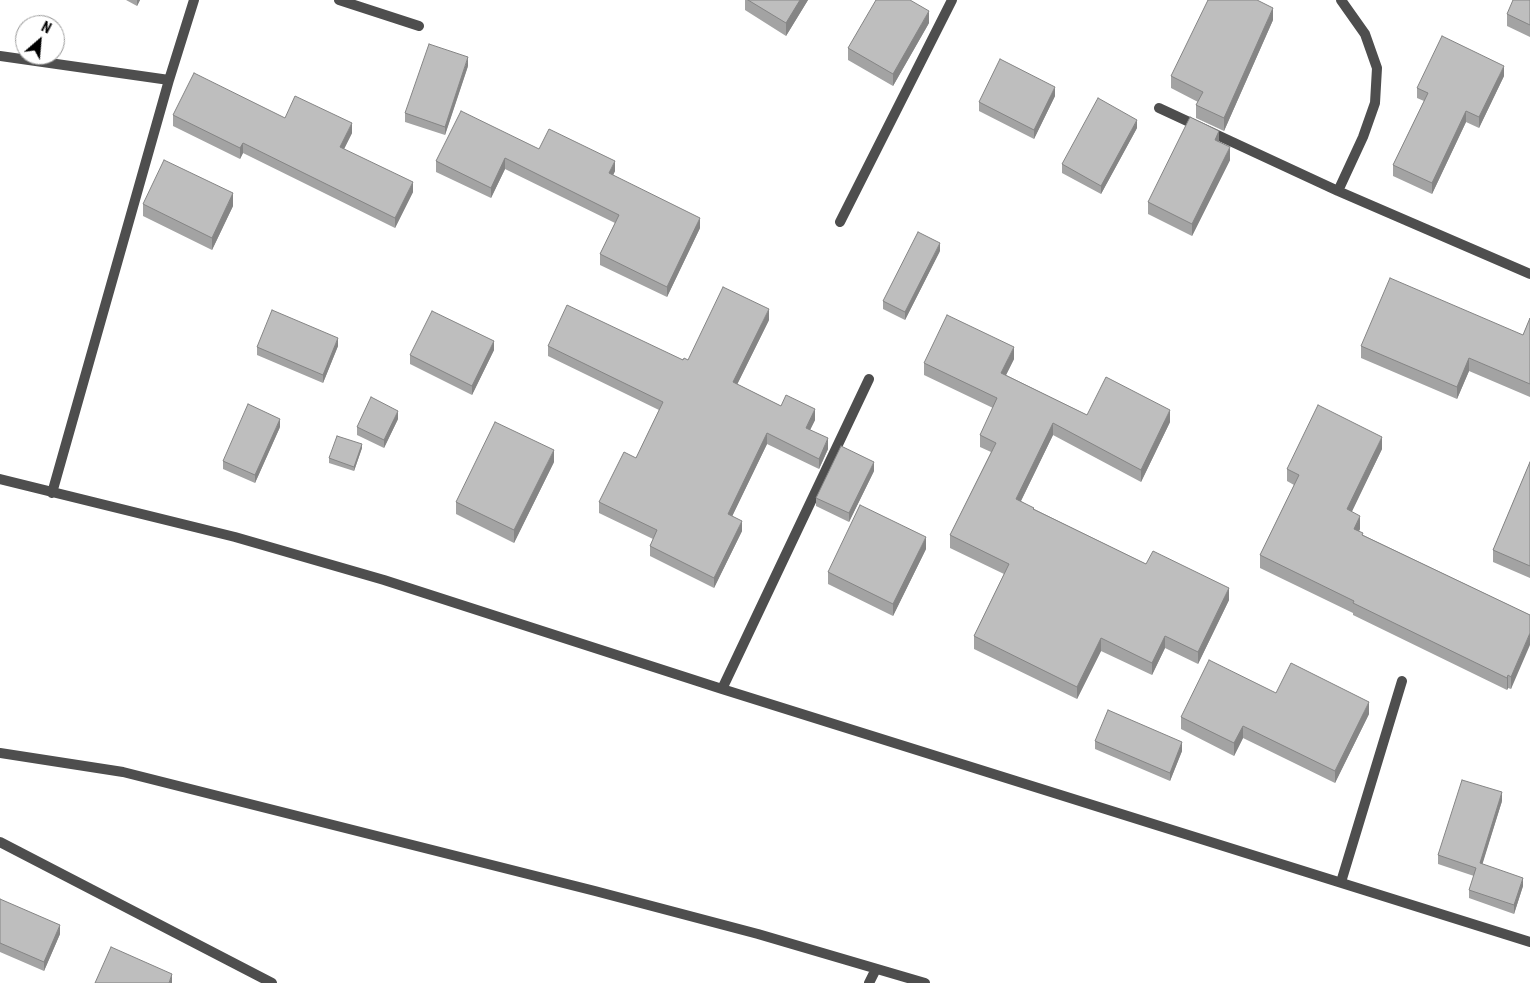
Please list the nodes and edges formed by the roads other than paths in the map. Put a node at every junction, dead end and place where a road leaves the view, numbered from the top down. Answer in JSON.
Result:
{"nodes":[{"id":1,"x":194,"y":0,"type":"edge"},
{"id":2,"x":339,"y":0,"type":"edge"},
{"id":3,"x":952,"y":0,"type":"edge"},
{"id":4,"x":1341,"y":0,"type":"edge"},
{"id":5,"x":419,"y":26,"type":"dead end"},
{"id":6,"x":0,"y":56,"type":"edge"},
{"id":7,"x":169,"y":80,"type":"junction"},
{"id":8,"x":1159,"y":108,"type":"dead end"},
{"id":9,"x":1338,"y":191,"type":"junction"},
{"id":10,"x":840,"y":222,"type":"dead end"},
{"id":11,"x":1530,"y":274,"type":"edge"},
{"id":12,"x":869,"y":379,"type":"dead end"},
{"id":13,"x":0,"y":479,"type":"edge"},
{"id":14,"x":52,"y":493,"type":"junction"},
{"id":15,"x":1402,"y":681,"type":"dead end"},
{"id":16,"x":722,"y":689,"type":"junction"},
{"id":17,"x":0,"y":753,"type":"edge"},
{"id":18,"x":0,"y":842,"type":"edge"},
{"id":19,"x":1341,"y":882,"type":"junction"},
{"id":20,"x":1530,"y":942,"type":"edge"},
{"id":21,"x":876,"y":969,"type":"junction"},
{"id":22,"x":272,"y":983,"type":"edge"},
{"id":23,"x":869,"y":983,"type":"edge"},
{"id":24,"x":925,"y":983,"type":"edge"}],
"edges":[{"from":1,"to":7,"type":"street"},
{"from":2,"to":5,"type":"street"},
{"from":3,"to":10,"type":"street"},
{"from":4,"to":9,"type":"street"},
{"from":6,"to":7,"type":"street"},
{"from":7,"to":14,"type":"street"},
{"from":8,"to":9,"type":"street"},
{"from":9,"to":11,"type":"street"},
{"from":12,"to":16,"type":"street"},
{"from":13,"to":14,"type":"street"},
{"from":14,"to":16,"type":"street"},
{"from":15,"to":19,"type":"street"},
{"from":16,"to":19,"type":"street"},
{"from":17,"to":21,"type":"street"},
{"from":18,"to":22,"type":"street"},
{"from":19,"to":20,"type":"street"},
{"from":21,"to":23,"type":"street"},
{"from":21,"to":24,"type":"street"}]}
